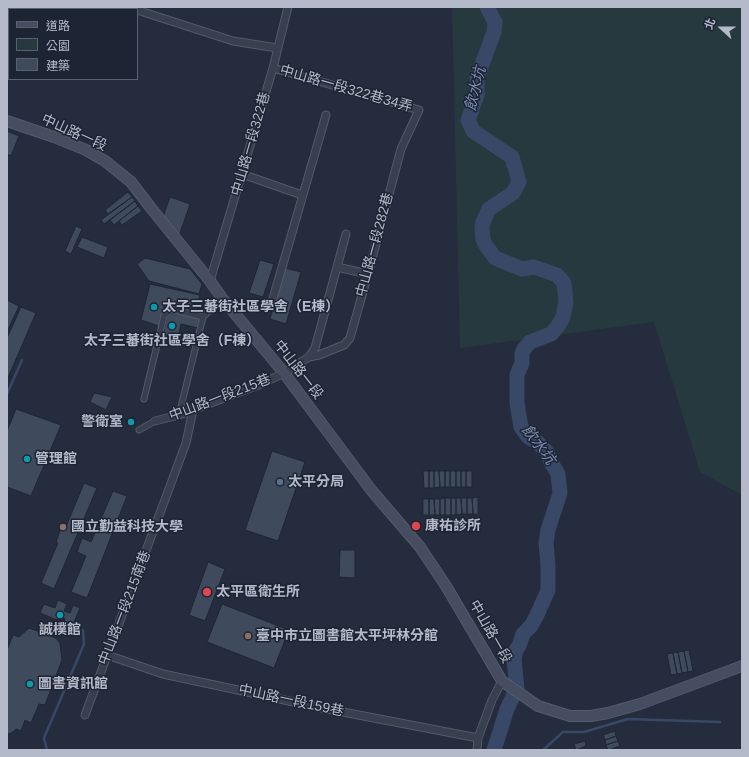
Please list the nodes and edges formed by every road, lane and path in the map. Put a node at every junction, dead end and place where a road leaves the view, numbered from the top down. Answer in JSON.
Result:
{"nodes":[{"id":1,"x":288,"y":7,"type":"edge"},
{"id":2,"x":138,"y":10,"type":"edge"},
{"id":3,"x":277,"y":48,"type":"junction"},
{"id":4,"x":273,"y":68,"type":"junction"},
{"id":5,"x":419,"y":110,"type":"joint"},
{"id":6,"x":326,"y":116,"type":"dead end"},
{"id":7,"x":7,"y":121,"type":"edge"},
{"id":8,"x":242,"y":174,"type":"junction"},
{"id":9,"x":302,"y":195,"type":"junction"},
{"id":10,"x":346,"y":234,"type":"dead end"},
{"id":11,"x":337,"y":267,"type":"junction"},
{"id":12,"x":368,"y":274,"type":"junction"},
{"id":13,"x":210,"y":281,"type":"junction"},
{"id":14,"x":222,"y":298,"type":"junction"},
{"id":15,"x":272,"y":302,"type":"dead end"},
{"id":16,"x":203,"y":317,"type":"junction"},
{"id":17,"x":309,"y":357,"type":"junction"},
{"id":18,"x":284,"y":373,"type":"junction"},
{"id":19,"x":144,"y":399,"type":"dead end"},
{"id":20,"x":193,"y":410,"type":"junction"},
{"id":21,"x":179,"y":415,"type":"junction"},
{"id":22,"x":155,"y":421,"type":"joint"},
{"id":23,"x":139,"y":430,"type":"dead end"},
{"id":24,"x":107,"y":655,"type":"junction"},
{"id":25,"x":742,"y":666,"type":"edge"},
{"id":26,"x":502,"y":681,"type":"junction"},
{"id":27,"x":85,"y":715,"type":"dead end"},
{"id":28,"x":478,"y":738,"type":"junction"},
{"id":29,"x":477,"y":750,"type":"edge"}],
"edges":[{"from":1,"to":3,"type":"street","name":"中山路一段322巷"},
{"from":2,"to":3,"type":"street"},
{"from":3,"to":4,"type":"street","name":"中山路一段322巷"},
{"from":4,"to":5,"type":"street","name":"中山路一段322巷34弄"},
{"from":4,"to":8,"type":"street","name":"中山路一段322巷"},
{"from":5,"to":12,"type":"street","name":"中山路一段282巷"},
{"from":6,"to":9,"type":"street"},
{"from":7,"to":13,"type":"main road","name":"中山路一段"},
{"from":8,"to":9,"type":"street"},
{"from":8,"to":13,"type":"street","name":"中山路一段322巷"},
{"from":9,"to":15,"type":"street"},
{"from":10,"to":11,"type":"street"},
{"from":11,"to":12,"type":"street"},
{"from":11,"to":17,"type":"street"},
{"from":12,"to":17,"type":"street","name":"中山路一段282巷"},
{"from":13,"to":14,"type":"main road","name":"中山路一段"},
{"from":14,"to":16,"type":"street"},
{"from":14,"to":18,"type":"main road","name":"中山路一段"},
{"from":16,"to":19,"type":"street"},
{"from":16,"to":21,"type":"street"},
{"from":17,"to":18,"type":"street","name":"中山路一段282巷"},
{"from":18,"to":20,"type":"street","name":"中山路一段215巷"},
{"from":18,"to":26,"type":"main road","name":"中山路一段"},
{"from":20,"to":21,"type":"street","name":"中山路一段215巷"},
{"from":20,"to":24,"type":"street","name":"中山路一段215南巷"},
{"from":21,"to":22,"type":"street","name":"中山路一段215巷"},
{"from":22,"to":23,"type":"street"},
{"from":24,"to":27,"type":"street","name":"中山路一段215南巷"},
{"from":24,"to":28,"type":"street","name":"中山路一段159巷"},
{"from":25,"to":26,"type":"main road"},
{"from":26,"to":28,"type":"street"},
{"from":28,"to":29,"type":"street"}]}
